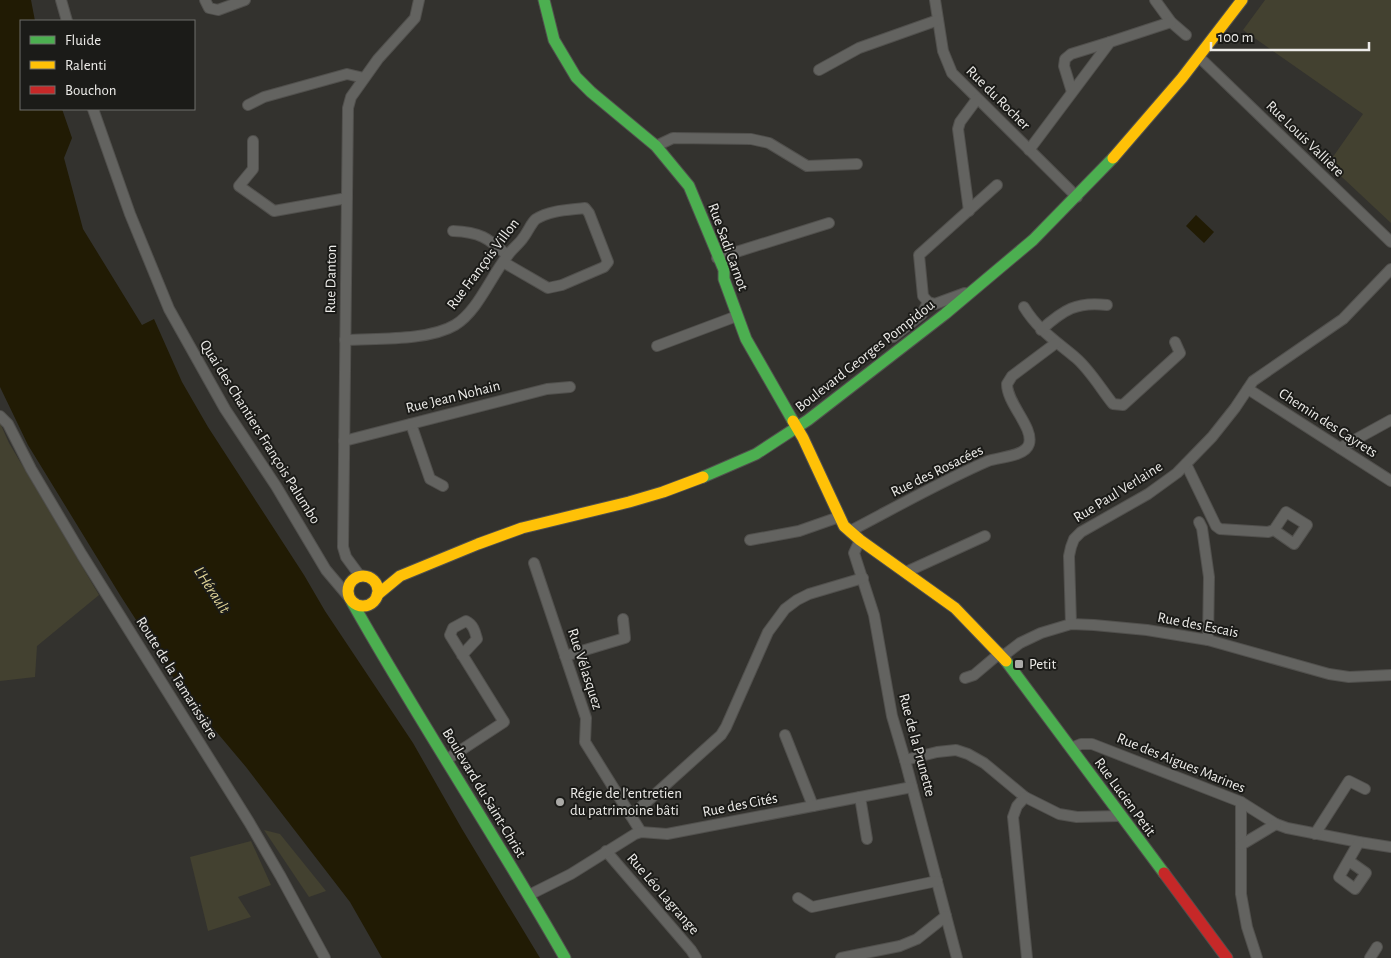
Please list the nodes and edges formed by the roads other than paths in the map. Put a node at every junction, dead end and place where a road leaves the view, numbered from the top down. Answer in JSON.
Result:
{"nodes":[{"id":1,"x":61,"y":0,"type":"edge"},
{"id":2,"x":204,"y":0,"type":"edge"},
{"id":3,"x":245,"y":0,"type":"edge"},
{"id":4,"x":420,"y":0,"type":"edge"},
{"id":5,"x":544,"y":0,"type":"edge"},
{"id":6,"x":935,"y":0,"type":"edge"},
{"id":7,"x":1155,"y":0,"type":"edge"},
{"id":8,"x":1242,"y":0,"type":"edge"},
{"id":9,"x":67,"y":20,"type":"edge"},
{"id":10,"x":938,"y":20,"type":"junction"},
{"id":11,"x":1171,"y":22,"type":"junction"},
{"id":12,"x":1186,"y":35,"type":"dead end"},
{"id":13,"x":1110,"y":42,"type":"junction"},
{"id":14,"x":1199,"y":57,"type":"junction"},
{"id":15,"x":819,"y":70,"type":"dead end"},
{"id":16,"x":364,"y":78,"type":"junction"},
{"id":17,"x":1072,"y":92,"type":"junction"},
{"id":18,"x":977,"y":99,"type":"junction"},
{"id":19,"x":248,"y":105,"type":"dead end"},
{"id":20,"x":93,"y":110,"type":"edge"},
{"id":21,"x":253,"y":140,"type":"dead end"},
{"id":22,"x":656,"y":146,"type":"junction"},
{"id":23,"x":1029,"y":150,"type":"junction"},
{"id":24,"x":857,"y":164,"type":"dead end"},
{"id":25,"x":996,"y":185,"type":"dead end"},
{"id":26,"x":1077,"y":197,"type":"junction"},
{"id":27,"x":347,"y":198,"type":"junction"},
{"id":28,"x":969,"y":211,"type":"junction"},
{"id":29,"x":829,"y":223,"type":"dead end"},
{"id":30,"x":453,"y":231,"type":"dead end"},
{"id":31,"x":1391,"y":242,"type":"edge"},
{"id":32,"x":717,"y":258,"type":"junction"},
{"id":33,"x":505,"y":259,"type":"junction"},
{"id":34,"x":1391,"y":269,"type":"edge"},
{"id":35,"x":976,"y":289,"type":"junction"},
{"id":36,"x":928,"y":302,"type":"junction"},
{"id":37,"x":1107,"y":305,"type":"dead end"},
{"id":38,"x":1024,"y":307,"type":"dead end"},
{"id":39,"x":737,"y":316,"type":"junction"},
{"id":40,"x":1041,"y":330,"type":"junction"},
{"id":41,"x":893,"y":337,"type":"dead end"},
{"id":42,"x":345,"y":340,"type":"junction"},
{"id":43,"x":1175,"y":342,"type":"dead end"},
{"id":44,"x":1056,"y":343,"type":"junction"},
{"id":45,"x":657,"y":346,"type":"dead end"},
{"id":46,"x":570,"y":387,"type":"dead end"},
{"id":47,"x":1248,"y":390,"type":"junction"},
{"id":48,"x":0,"y":416,"type":"edge"},
{"id":49,"x":1391,"y":420,"type":"edge"},
{"id":50,"x":411,"y":424,"type":"junction"},
{"id":51,"x":797,"y":427,"type":"junction"},
{"id":52,"x":344,"y":440,"type":"junction"},
{"id":53,"x":1340,"y":448,"type":"junction"},
{"id":54,"x":1186,"y":464,"type":"junction"},
{"id":55,"x":1391,"y":481,"type":"edge"},
{"id":56,"x":443,"y":486,"type":"dead end"},
{"id":57,"x":839,"y":517,"type":"junction"},
{"id":58,"x":1198,"y":522,"type":"dead end"},
{"id":59,"x":1274,"y":530,"type":"dead end"},
{"id":60,"x":855,"y":536,"type":"junction"},
{"id":61,"x":985,"y":536,"type":"dead end"},
{"id":62,"x":750,"y":540,"type":"dead end"},
{"id":63,"x":534,"y":562,"type":"dead end"},
{"id":64,"x":906,"y":572,"type":"junction"},
{"id":65,"x":400,"y":576,"type":"junction"},
{"id":66,"x":365,"y":577,"type":"junction"},
{"id":67,"x":863,"y":578,"type":"junction"},
{"id":68,"x":350,"y":599,"type":"junction"},
{"id":69,"x":374,"y":599,"type":"junction"},
{"id":70,"x":623,"y":619,"type":"dead end"},
{"id":71,"x":1072,"y":624,"type":"junction"},
{"id":72,"x":1208,"y":640,"type":"junction"},
{"id":73,"x":376,"y":645,"type":"junction"},
{"id":74,"x":462,"y":655,"type":"dead end"},
{"id":75,"x":1001,"y":655,"type":"junction"},
{"id":76,"x":565,"y":656,"type":"junction"},
{"id":77,"x":1391,"y":674,"type":"edge"},
{"id":78,"x":965,"y":678,"type":"dead end"},
{"id":79,"x":784,"y":735,"type":"dead end"},
{"id":80,"x":1071,"y":748,"type":"junction"},
{"id":81,"x":446,"y":760,"type":"junction"},
{"id":82,"x":905,"y":760,"type":"junction"},
{"id":83,"x":912,"y":787,"type":"junction"},
{"id":84,"x":1365,"y":789,"type":"dead end"},
{"id":85,"x":860,"y":797,"type":"junction"},
{"id":86,"x":1025,"y":797,"type":"junction"},
{"id":87,"x":1241,"y":802,"type":"junction"},
{"id":88,"x":813,"y":806,"type":"junction"},
{"id":89,"x":631,"y":816,"type":"junction"},
{"id":90,"x":1120,"y":816,"type":"junction"},
{"id":91,"x":1276,"y":824,"type":"junction"},
{"id":92,"x":641,"y":832,"type":"junction"},
{"id":93,"x":1315,"y":834,"type":"junction"},
{"id":94,"x":867,"y":839,"type":"dead end"},
{"id":95,"x":1359,"y":842,"type":"junction"},
{"id":96,"x":1241,"y":845,"type":"junction"},
{"id":97,"x":1391,"y":847,"type":"edge"},
{"id":98,"x":606,"y":852,"type":"junction"},
{"id":99,"x":1349,"y":861,"type":"dead end"},
{"id":100,"x":937,"y":881,"type":"junction"},
{"id":101,"x":528,"y":895,"type":"junction"},
{"id":102,"x":798,"y":898,"type":"dead end"},
{"id":103,"x":946,"y":916,"type":"junction"},
{"id":104,"x":1377,"y":947,"type":"dead end"},
{"id":105,"x":325,"y":958,"type":"edge"},
{"id":106,"x":565,"y":958,"type":"edge"},
{"id":107,"x":696,"y":958,"type":"edge"},
{"id":108,"x":841,"y":958,"type":"edge"},
{"id":109,"x":957,"y":958,"type":"edge"},
{"id":110,"x":1027,"y":958,"type":"edge"},
{"id":111,"x":1227,"y":958,"type":"edge"},
{"id":112,"x":1257,"y":958,"type":"edge"},
{"id":113,"x":1370,"y":958,"type":"edge"}],
"edges":[{"from":1,"to":9,"type":"street"},
{"from":2,"to":3,"type":"street"},
{"from":4,"to":16,"type":"street","name":"Rue Danton"},
{"from":5,"to":22,"type":"street","name":"Rue Sadi Carnot"},
{"from":6,"to":10,"type":"street","name":"Rue du Rocher"},
{"from":7,"to":11,"type":"street"},
{"from":8,"to":14,"type":"street","name":"Boulevard Georges Pompidou"},
{"from":10,"to":15,"type":"street"},
{"from":10,"to":18,"type":"street","name":"Rue du Rocher"},
{"from":11,"to":12,"type":"street"},
{"from":11,"to":13,"type":"street"},
{"from":13,"to":17,"type":"street"},
{"from":13,"to":17,"type":"street"},
{"from":14,"to":26,"type":"street","name":"Boulevard Georges Pompidou"},
{"from":14,"to":31,"type":"street","name":"Rue Louis Vallière"},
{"from":16,"to":19,"type":"street"},
{"from":16,"to":27,"type":"street","name":"Rue Danton"},
{"from":17,"to":23,"type":"street"},
{"from":18,"to":23,"type":"street","name":"Rue du Rocher"},
{"from":18,"to":28,"type":"street"},
{"from":20,"to":68,"type":"street","name":"Quai des Chantiers François Palumbo"},
{"from":21,"to":27,"type":"street"},
{"from":22,"to":24,"type":"street"},
{"from":22,"to":32,"type":"street","name":"Rue Sadi Carnot"},
{"from":23,"to":26,"type":"street","name":"Rue du Rocher"},
{"from":25,"to":28,"type":"street"},
{"from":26,"to":35,"type":"street","name":"Boulevard Georges Pompidou"},
{"from":27,"to":42,"type":"street","name":"Rue Danton"},
{"from":28,"to":36,"type":"street"},
{"from":29,"to":32,"type":"street"},
{"from":30,"to":33,"type":"street"},
{"from":32,"to":39,"type":"street","name":"Rue Sadi Carnot"},
{"from":33,"to":33,"type":"street","name":"Rue François Villon"},
{"from":33,"to":42,"type":"street","name":"Rue François Villon"},
{"from":34,"to":47,"type":"street","name":"Rue Paul Verlaine"},
{"from":35,"to":36,"type":"street"},
{"from":35,"to":51,"type":"street","name":"Boulevard Georges Pompidou"},
{"from":36,"to":41,"type":"street"},
{"from":37,"to":40,"type":"street"},
{"from":38,"to":40,"type":"street"},
{"from":39,"to":45,"type":"street"},
{"from":39,"to":51,"type":"street","name":"Rue Sadi Carnot"},
{"from":40,"to":44,"type":"street"},
{"from":42,"to":52,"type":"street","name":"Rue Danton"},
{"from":43,"to":44,"type":"street"},
{"from":44,"to":60,"type":"street","name":"Rue des Rosacées"},
{"from":46,"to":50,"type":"street","name":"Rue Jean Nohain"},
{"from":47,"to":53,"type":"street","name":"Chemin des Cayrets"},
{"from":47,"to":54,"type":"street","name":"Rue Paul Verlaine"},
{"from":48,"to":105,"type":"street","name":"Route de la Tamarissière"},
{"from":49,"to":53,"type":"street"},
{"from":50,"to":52,"type":"street","name":"Rue Jean Nohain"},
{"from":50,"to":56,"type":"street"},
{"from":51,"to":57,"type":"street","name":"Rue Sadi Carnot"},
{"from":51,"to":65,"type":"street","name":"Boulevard Georges Pompidou"},
{"from":52,"to":66,"type":"street","name":"Rue Danton"},
{"from":53,"to":55,"type":"street","name":"Chemin des Cayrets"},
{"from":54,"to":59,"type":"street"},
{"from":54,"to":71,"type":"street","name":"Rue Paul Verlaine"},
{"from":57,"to":60,"type":"street","name":"Rue Sadi Carnot"},
{"from":57,"to":62,"type":"street"},
{"from":58,"to":72,"type":"street"},
{"from":60,"to":64,"type":"street","name":"Rue Lucien Petit"},
{"from":60,"to":67,"type":"street","name":"Rue de la Prunette"},
{"from":61,"to":64,"type":"street"},
{"from":63,"to":76,"type":"street","name":"Rue Vélasquez"},
{"from":64,"to":75,"type":"street","name":"Rue Lucien Petit"},
{"from":65,"to":66,"type":"street","name":"Boulevard Georges Pompidou"},
{"from":65,"to":69,"type":"street","name":"Boulevard Georges Pompidou"},
{"from":66,"to":68,"type":"street"},
{"from":66,"to":69,"type":"street"},
{"from":67,"to":82,"type":"street","name":"Rue de la Prunette"},
{"from":67,"to":89,"type":"street"},
{"from":68,"to":69,"type":"street"},
{"from":68,"to":73,"type":"street","name":"Boulevard du Saint-Christ"},
{"from":69,"to":73,"type":"street","name":"Boulevard du Saint-Christ"},
{"from":70,"to":76,"type":"street"},
{"from":71,"to":72,"type":"street","name":"Rue des Escais"},
{"from":71,"to":75,"type":"street","name":"Rue des Escais"},
{"from":72,"to":77,"type":"street","name":"Rue des Escais"},
{"from":73,"to":81,"type":"street","name":"Boulevard du Saint-Christ"},
{"from":74,"to":81,"type":"street"},
{"from":75,"to":78,"type":"street"},
{"from":75,"to":80,"type":"street","name":"Rue Lucien Petit"},
{"from":76,"to":89,"type":"street","name":"Rue Vélasquez"},
{"from":79,"to":88,"type":"street"},
{"from":80,"to":87,"type":"street","name":"Rue des Aigues Marines"},
{"from":80,"to":90,"type":"street","name":"Rue Lucien Petit"},
{"from":81,"to":101,"type":"street","name":"Boulevard du Saint-Christ"},
{"from":82,"to":83,"type":"street","name":"Rue de la Prunette"},
{"from":82,"to":86,"type":"street"},
{"from":83,"to":85,"type":"street","name":"Rue des Cités"},
{"from":83,"to":100,"type":"street","name":"Rue de la Prunette"},
{"from":84,"to":93,"type":"street"},
{"from":85,"to":88,"type":"street","name":"Rue des Cités"},
{"from":85,"to":94,"type":"street"},
{"from":86,"to":90,"type":"street"},
{"from":86,"to":110,"type":"street"},
{"from":87,"to":91,"type":"street","name":"Rue des Aigues Marines"},
{"from":87,"to":96,"type":"street"},
{"from":88,"to":92,"type":"street","name":"Rue des Cités"},
{"from":89,"to":92,"type":"street","name":"Rue Vélasquez"},
{"from":90,"to":111,"type":"street","name":"Rue Lucien Petit"},
{"from":91,"to":93,"type":"street","name":"Rue des Aigues Marines"},
{"from":91,"to":96,"type":"street"},
{"from":92,"to":98,"type":"street"},
{"from":93,"to":95,"type":"street","name":"Rue des Aigues Marines"},
{"from":95,"to":97,"type":"street","name":"Rue des Aigues Marines"},
{"from":95,"to":99,"type":"street"},
{"from":96,"to":112,"type":"street"},
{"from":98,"to":101,"type":"street"},
{"from":98,"to":107,"type":"street","name":"Rue Léo Lagrange"},
{"from":100,"to":102,"type":"street"},
{"from":100,"to":103,"type":"street","name":"Rue de la Prunette"},
{"from":101,"to":106,"type":"street","name":"Boulevard du Saint-Christ"},
{"from":103,"to":108,"type":"street"},
{"from":103,"to":109,"type":"street","name":"Rue de la Prunette"},
{"from":104,"to":113,"type":"street"}]}
